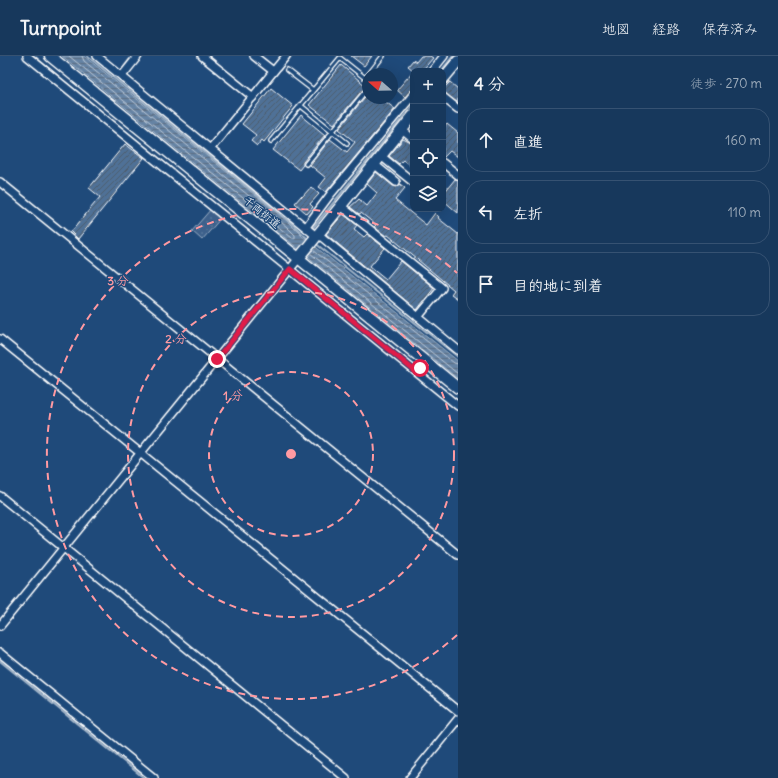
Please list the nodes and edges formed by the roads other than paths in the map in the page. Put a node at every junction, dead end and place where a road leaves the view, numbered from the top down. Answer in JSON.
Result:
{"nodes":[{"id":1,"x":27,"y":56,"type":"edge"},
{"id":2,"x":50,"y":56,"type":"edge"},
{"id":3,"x":97,"y":56,"type":"edge"},
{"id":4,"x":138,"y":56,"type":"edge"},
{"id":5,"x":202,"y":56,"type":"edge"},
{"id":6,"x":254,"y":56,"type":"edge"},
{"id":7,"x":286,"y":56,"type":"edge"},
{"id":8,"x":383,"y":56,"type":"edge"},
{"id":9,"x":444,"y":56,"type":"edge"},
{"id":10,"x":458,"y":61,"type":"edge"},
{"id":11,"x":374,"y":68,"type":"edge"},
{"id":12,"x":434,"y":68,"type":"edge"},
{"id":13,"x":287,"y":70,"type":"dead end"},
{"id":14,"x":273,"y":71,"type":"junction"},
{"id":15,"x":362,"y":73,"type":"edge"},
{"id":16,"x":446,"y":75,"type":"edge"},
{"id":17,"x":122,"y":76,"type":"junction"},
{"id":18,"x":313,"y":90,"type":"junction"},
{"id":19,"x":362,"y":95,"type":"edge"},
{"id":20,"x":252,"y":97,"type":"junction"},
{"id":21,"x":446,"y":99,"type":"edge"},
{"id":22,"x":300,"y":105,"type":"junction"},
{"id":23,"x":458,"y":109,"type":"edge"},
{"id":24,"x":409,"y":112,"type":"edge"},
{"id":25,"x":126,"y":129,"type":"junction"},
{"id":26,"x":402,"y":130,"type":"junction"},
{"id":27,"x":333,"y":131,"type":"junction"},
{"id":28,"x":410,"y":136,"type":"edge"},
{"id":29,"x":271,"y":141,"type":"dead end"},
{"id":30,"x":347,"y":142,"type":"dead end"},
{"id":31,"x":210,"y":148,"type":"junction"},
{"id":32,"x":381,"y":156,"type":"junction"},
{"id":33,"x":306,"y":164,"type":"dead end"},
{"id":34,"x":374,"y":164,"type":"junction"},
{"id":35,"x":446,"y":165,"type":"edge"},
{"id":36,"x":172,"y":167,"type":"junction"},
{"id":37,"x":458,"y":175,"type":"edge"},
{"id":38,"x":410,"y":180,"type":"edge"},
{"id":39,"x":0,"y":182,"type":"edge"},
{"id":40,"x":396,"y":182,"type":"dead end"},
{"id":41,"x":210,"y":186,"type":"junction"},
{"id":42,"x":201,"y":197,"type":"junction"},
{"id":43,"x":340,"y":206,"type":"junction"},
{"id":44,"x":306,"y":226,"type":"junction"},
{"id":45,"x":268,"y":233,"type":"junction"},
{"id":46,"x":315,"y":237,"type":"junction"},
{"id":47,"x":258,"y":244,"type":"junction"},
{"id":48,"x":301,"y":256,"type":"junction"},
{"id":49,"x":290,"y":269,"type":"junction"},
{"id":50,"x":418,"y":317,"type":"junction"},
{"id":51,"x":380,"y":335,"type":"junction"},
{"id":52,"x":0,"y":340,"type":"edge"},
{"id":53,"x":458,"y":350,"type":"edge"},
{"id":54,"x":216,"y":361,"type":"junction"},
{"id":55,"x":420,"y":368,"type":"junction"},
{"id":56,"x":458,"y":388,"type":"edge"},
{"id":57,"x":457,"y":401,"type":"edge"},
{"id":58,"x":140,"y":454,"type":"junction"},
{"id":59,"x":0,"y":496,"type":"edge"},
{"id":60,"x":64,"y":548,"type":"junction"},
{"id":61,"x":458,"y":554,"type":"edge"},
{"id":62,"x":0,"y":626,"type":"edge"},
{"id":63,"x":0,"y":653,"type":"edge"},
{"id":64,"x":458,"y":711,"type":"edge"},
{"id":65,"x":458,"y":719,"type":"edge"},
{"id":66,"x":154,"y":778,"type":"edge"},
{"id":67,"x":346,"y":778,"type":"edge"},
{"id":68,"x":410,"y":778,"type":"edge"}],
"edges":[{"from":1,"to":25,"type":"street"},
{"from":2,"to":25,"type":"street","name":"千両街道"},
{"from":3,"to":17,"type":"street"},
{"from":4,"to":17,"type":"street"},
{"from":5,"to":20,"type":"street"},
{"from":6,"to":14,"type":"street"},
{"from":7,"to":14,"type":"street"},
{"from":8,"to":11,"type":"lane"},
{"from":9,"to":12,"type":"street"},
{"from":10,"to":16,"type":"street"},
{"from":13,"to":18,"type":"lane"},
{"from":14,"to":20,"type":"street"},
{"from":15,"to":18,"type":"lane"},
{"from":17,"to":31,"type":"street"},
{"from":18,"to":22,"type":"lane"},
{"from":19,"to":27,"type":"lane"},
{"from":20,"to":31,"type":"street"},
{"from":21,"to":23,"type":"street"},
{"from":22,"to":27,"type":"lane"},
{"from":22,"to":29,"type":"lane"},
{"from":24,"to":26,"type":"street"},
{"from":24,"to":44,"type":"street"},
{"from":25,"to":36,"type":"street","name":"千両街道"},
{"from":25,"to":36,"type":"street"},
{"from":26,"to":28,"type":"street"},
{"from":26,"to":32,"type":"street"},
{"from":27,"to":30,"type":"lane"},
{"from":27,"to":33,"type":"lane"},
{"from":31,"to":44,"type":"street"},
{"from":32,"to":34,"type":"street"},
{"from":32,"to":38,"type":"street"},
{"from":34,"to":40,"type":"street"},
{"from":34,"to":43,"type":"street"},
{"from":35,"to":37,"type":"street"},
{"from":36,"to":41,"type":"street","name":"千両街道"},
{"from":36,"to":42,"type":"street"},
{"from":39,"to":54,"type":"street"},
{"from":41,"to":42,"type":"street"},
{"from":41,"to":45,"type":"street","name":"千両街道"},
{"from":42,"to":47,"type":"street"},
{"from":43,"to":46,"type":"street"},
{"from":43,"to":50,"type":"street"},
{"from":44,"to":46,"type":"street"},
{"from":45,"to":47,"type":"street"},
{"from":45,"to":48,"type":"street","name":"千両街道"},
{"from":46,"to":48,"type":"street"},
{"from":46,"to":50,"type":"street"},
{"from":47,"to":49,"type":"street"},
{"from":48,"to":49,"type":"street"},
{"from":48,"to":51,"type":"street","name":"千両街道"},
{"from":49,"to":51,"type":"street"},
{"from":49,"to":54,"type":"street"},
{"from":50,"to":53,"type":"street"},
{"from":51,"to":55,"type":"street","name":"千両街道"},
{"from":51,"to":55,"type":"street"},
{"from":52,"to":58,"type":"street"},
{"from":54,"to":58,"type":"street"},
{"from":54,"to":61,"type":"street"},
{"from":55,"to":56,"type":"street","name":"千両街道"},
{"from":55,"to":57,"type":"street"},
{"from":58,"to":60,"type":"street"},
{"from":58,"to":64,"type":"street"},
{"from":59,"to":60,"type":"street"},
{"from":60,"to":62,"type":"street"},
{"from":60,"to":67,"type":"street"},
{"from":63,"to":66,"type":"street"},
{"from":65,"to":68,"type":"street"}]}
